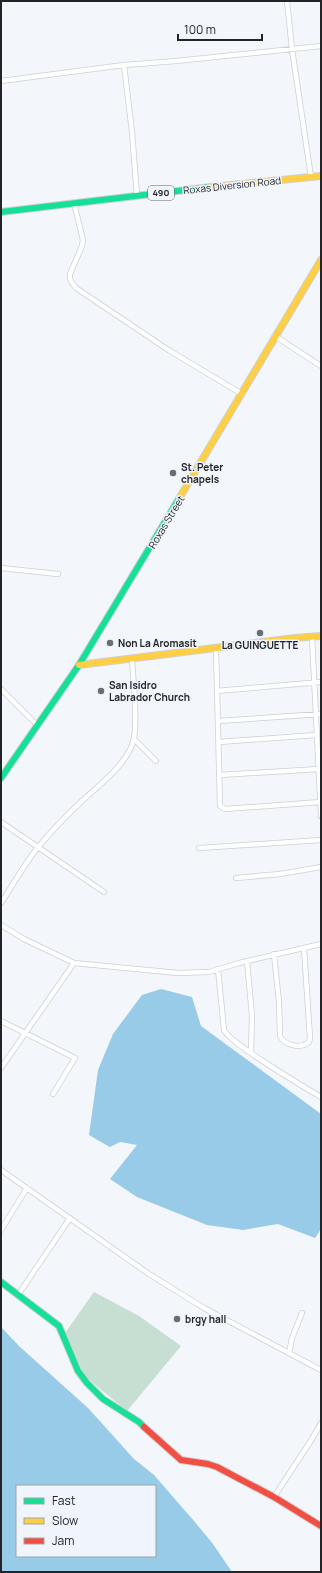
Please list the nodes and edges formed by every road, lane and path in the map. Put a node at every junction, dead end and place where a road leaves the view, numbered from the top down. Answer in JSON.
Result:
{"nodes":[{"id":1,"x":287,"y":1,"type":"edge"},
{"id":2,"x":321,"y":46,"type":"edge"},
{"id":3,"x":292,"y":49,"type":"junction"},
{"id":4,"x":124,"y":65,"type":"junction"},
{"id":5,"x":1,"y":81,"type":"edge"},
{"id":6,"x":321,"y":176,"type":"edge"},
{"id":7,"x":311,"y":177,"type":"junction"},
{"id":8,"x":136,"y":196,"type":"junction"},
{"id":9,"x":74,"y":203,"type":"junction"},
{"id":10,"x":1,"y":212,"type":"edge"},
{"id":11,"x":321,"y":260,"type":"edge"},
{"id":12,"x":276,"y":336,"type":"junction"},
{"id":13,"x":321,"y":366,"type":"edge"},
{"id":14,"x":242,"y":394,"type":"junction"},
{"id":15,"x":1,"y":568,"type":"edge"},
{"id":16,"x":58,"y":574,"type":"dead end"},
{"id":17,"x":321,"y":636,"type":"edge"},
{"id":18,"x":312,"y":637,"type":"junction"},
{"id":19,"x":216,"y":648,"type":"junction"},
{"id":20,"x":132,"y":659,"type":"junction"},
{"id":21,"x":79,"y":665,"type":"junction"},
{"id":22,"x":321,"y":682,"type":"edge"},
{"id":23,"x":314,"y":683,"type":"junction"},
{"id":24,"x":1,"y":689,"type":"edge"},
{"id":25,"x":217,"y":691,"type":"junction"},
{"id":26,"x":318,"y":714,"type":"edge"},
{"id":27,"x":218,"y":721,"type":"junction"},
{"id":28,"x":36,"y":725,"type":"junction"},
{"id":29,"x":316,"y":735,"type":"junction"},
{"id":30,"x":134,"y":739,"type":"junction"},
{"id":31,"x":219,"y":742,"type":"junction"},
{"id":32,"x":156,"y":761,"type":"dead end"},
{"id":33,"x":320,"y":769,"type":"edge"},
{"id":34,"x":219,"y":775,"type":"junction"},
{"id":35,"x":1,"y":778,"type":"edge"},
{"id":36,"x":320,"y":802,"type":"edge"},
{"id":37,"x":321,"y":816,"type":"edge"},
{"id":38,"x":1,"y":822,"type":"edge"},
{"id":39,"x":321,"y":840,"type":"edge"},
{"id":40,"x":38,"y":847,"type":"junction"},
{"id":41,"x":200,"y":848,"type":"dead end"},
{"id":42,"x":321,"y":867,"type":"edge"},
{"id":43,"x":236,"y":878,"type":"dead end"},
{"id":44,"x":104,"y":892,"type":"dead end"},
{"id":45,"x":1,"y":903,"type":"edge"},
{"id":46,"x":1,"y":925,"type":"edge"},
{"id":47,"x":321,"y":944,"type":"edge"},
{"id":48,"x":304,"y":948,"type":"junction"},
{"id":49,"x":274,"y":954,"type":"junction"},
{"id":50,"x":247,"y":961,"type":"junction"},
{"id":51,"x":74,"y":963,"type":"junction"},
{"id":52,"x":218,"y":969,"type":"junction"},
{"id":53,"x":1,"y":1021,"type":"edge"},
{"id":54,"x":25,"y":1033,"type":"junction"},
{"id":55,"x":251,"y":1053,"type":"junction"},
{"id":56,"x":1,"y":1068,"type":"edge"},
{"id":57,"x":53,"y":1094,"type":"dead end"},
{"id":58,"x":321,"y":1097,"type":"edge"},
{"id":59,"x":1,"y":1170,"type":"edge"},
{"id":60,"x":27,"y":1188,"type":"junction"},
{"id":61,"x":70,"y":1218,"type":"junction"},
{"id":62,"x":1,"y":1230,"type":"edge"},
{"id":63,"x":1,"y":1282,"type":"edge"},
{"id":64,"x":18,"y":1295,"type":"junction"},
{"id":65,"x":302,"y":1313,"type":"dead end"},
{"id":66,"x":289,"y":1353,"type":"junction"},
{"id":67,"x":321,"y":1370,"type":"edge"},
{"id":68,"x":321,"y":1423,"type":"edge"},
{"id":69,"x":274,"y":1497,"type":"junction"},
{"id":70,"x":321,"y":1526,"type":"edge"}],
"edges":[{"from":1,"to":3,"type":"street"},
{"from":2,"to":3,"type":"street"},
{"from":3,"to":4,"type":"street"},
{"from":3,"to":7,"type":"street"},
{"from":4,"to":5,"type":"street"},
{"from":4,"to":8,"type":"street"},
{"from":6,"to":7,"type":"main road","name":"Roxas Diversion Road","number":"490"},
{"from":7,"to":8,"type":"main road","name":"Roxas Diversion Road","number":"490"},
{"from":8,"to":9,"type":"main road","name":"Roxas Diversion Road","number":"490"},
{"from":9,"to":10,"type":"main road","name":"Roxas Diversion Road","number":"490"},
{"from":9,"to":14,"type":"street"},
{"from":11,"to":12,"type":"main road","name":"Roxas Street"},
{"from":12,"to":13,"type":"street"},
{"from":12,"to":14,"type":"main road","name":"Roxas Street"},
{"from":14,"to":21,"type":"main road","name":"Roxas Street"},
{"from":15,"to":16,"type":"street"},
{"from":17,"to":18,"type":"main road"},
{"from":18,"to":19,"type":"main road"},
{"from":18,"to":23,"type":"street"},
{"from":19,"to":20,"type":"main road"},
{"from":19,"to":25,"type":"street"},
{"from":20,"to":21,"type":"main road"},
{"from":20,"to":30,"type":"street"},
{"from":21,"to":28,"type":"main road","name":"Roxas Street"},
{"from":22,"to":23,"type":"street"},
{"from":23,"to":25,"type":"street"},
{"from":23,"to":26,"type":"street"},
{"from":24,"to":28,"type":"street"},
{"from":25,"to":27,"type":"street"},
{"from":26,"to":27,"type":"street"},
{"from":26,"to":29,"type":"street"},
{"from":27,"to":31,"type":"street"},
{"from":28,"to":35,"type":"main road","name":"Roxas Street"},
{"from":29,"to":31,"type":"street"},
{"from":29,"to":33,"type":"street"},
{"from":30,"to":32,"type":"street"},
{"from":30,"to":40,"type":"street"},
{"from":31,"to":34,"type":"street"},
{"from":33,"to":34,"type":"street"},
{"from":33,"to":36,"type":"street"},
{"from":34,"to":36,"type":"street"},
{"from":36,"to":37,"type":"street"},
{"from":38,"to":40,"type":"street"},
{"from":39,"to":41,"type":"street"},
{"from":40,"to":44,"type":"street"},
{"from":40,"to":45,"type":"street"},
{"from":42,"to":43,"type":"street"},
{"from":46,"to":51,"type":"street"},
{"from":47,"to":48,"type":"street"},
{"from":48,"to":49,"type":"street"},
{"from":48,"to":49,"type":"street"},
{"from":49,"to":50,"type":"street"},
{"from":50,"to":52,"type":"street"},
{"from":50,"to":55,"type":"street"},
{"from":51,"to":52,"type":"street"},
{"from":51,"to":54,"type":"street"},
{"from":52,"to":55,"type":"street"},
{"from":53,"to":54,"type":"street"},
{"from":54,"to":56,"type":"street"},
{"from":54,"to":57,"type":"street"},
{"from":55,"to":58,"type":"street"},
{"from":59,"to":60,"type":"street"},
{"from":60,"to":61,"type":"street"},
{"from":60,"to":62,"type":"street"},
{"from":61,"to":64,"type":"street"},
{"from":61,"to":66,"type":"street"},
{"from":63,"to":64,"type":"main road"},
{"from":64,"to":69,"type":"main road"},
{"from":65,"to":66,"type":"street"},
{"from":66,"to":67,"type":"street"},
{"from":68,"to":69,"type":"street"},
{"from":69,"to":70,"type":"main road"}]}
